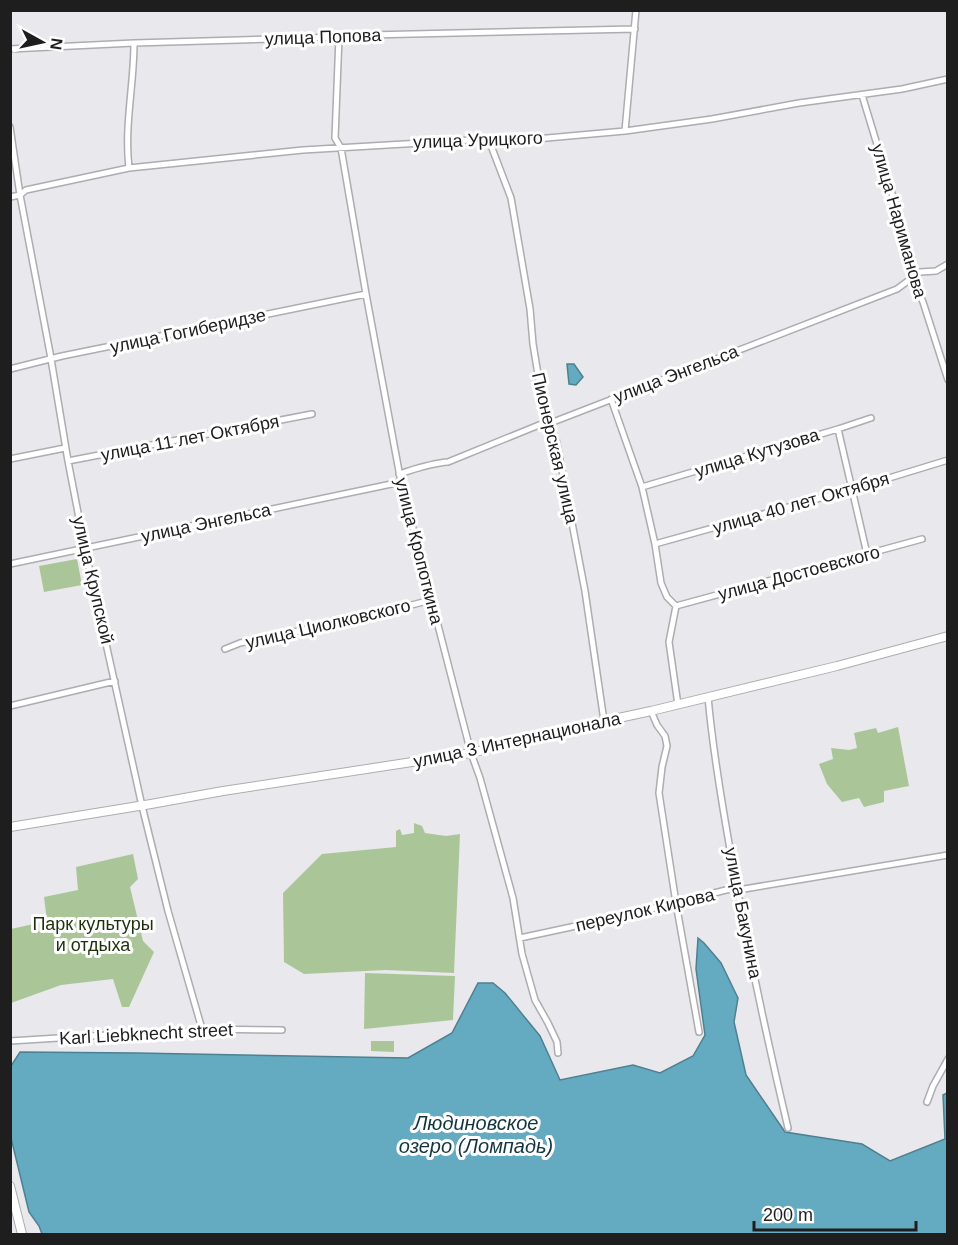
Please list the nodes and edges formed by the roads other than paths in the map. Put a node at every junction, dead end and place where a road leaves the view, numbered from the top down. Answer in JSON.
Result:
{"nodes":[{"id":1,"x":636,"y":10,"type":"edge"},
{"id":2,"x":635,"y":29,"type":"junction"},
{"id":3,"x":339,"y":37,"type":"junction"},
{"id":4,"x":134,"y":43,"type":"junction"},
{"id":5,"x":10,"y":49,"type":"edge"},
{"id":6,"x":948,"y":79,"type":"edge"},
{"id":7,"x":862,"y":95,"type":"junction"},
{"id":8,"x":10,"y":127,"type":"edge"},
{"id":9,"x":625,"y":131,"type":"junction"},
{"id":10,"x":490,"y":143,"type":"junction"},
{"id":11,"x":341,"y":148,"type":"junction"},
{"id":12,"x":129,"y":168,"type":"junction"},
{"id":13,"x":20,"y":195,"type":"junction"},
{"id":14,"x":10,"y":197,"type":"edge"},
{"id":15,"x":948,"y":264,"type":"edge"},
{"id":16,"x":912,"y":278,"type":"junction"},
{"id":17,"x":366,"y":294,"type":"junction"},
{"id":18,"x":51,"y":359,"type":"junction"},
{"id":19,"x":10,"y":369,"type":"edge"},
{"id":20,"x":948,"y":380,"type":"edge"},
{"id":21,"x":611,"y":399,"type":"junction"},
{"id":22,"x":312,"y":414,"type":"dead end"},
{"id":23,"x":871,"y":417,"type":"dead end"},
{"id":24,"x":546,"y":423,"type":"junction"},
{"id":25,"x":838,"y":429,"type":"junction"},
{"id":26,"x":66,"y":448,"type":"junction"},
{"id":27,"x":10,"y":459,"type":"edge"},
{"id":28,"x":948,"y":460,"type":"edge"},
{"id":29,"x":68,"y":461,"type":"junction"},
{"id":30,"x":399,"y":474,"type":"junction"},
{"id":31,"x":401,"y":482,"type":"junction"},
{"id":32,"x":642,"y":487,"type":"junction"},
{"id":33,"x":853,"y":489,"type":"junction"},
{"id":34,"x":922,"y":539,"type":"dead end"},
{"id":35,"x":655,"y":544,"type":"junction"},
{"id":36,"x":86,"y":549,"type":"junction"},
{"id":37,"x":867,"y":554,"type":"junction"},
{"id":38,"x":10,"y":564,"type":"edge"},
{"id":39,"x":431,"y":600,"type":"junction"},
{"id":40,"x":676,"y":606,"type":"junction"},
{"id":41,"x":948,"y":636,"type":"edge"},
{"id":42,"x":225,"y":649,"type":"dead end"},
{"id":43,"x":115,"y":681,"type":"junction"},
{"id":44,"x":708,"y":697,"type":"junction"},
{"id":45,"x":678,"y":705,"type":"junction"},
{"id":46,"x":10,"y":706,"type":"edge"},
{"id":47,"x":651,"y":711,"type":"junction"},
{"id":48,"x":604,"y":721,"type":"junction"},
{"id":49,"x":471,"y":753,"type":"junction"},
{"id":50,"x":142,"y":806,"type":"junction"},
{"id":51,"x":10,"y":827,"type":"edge"},
{"id":52,"x":948,"y":855,"type":"edge"},
{"id":53,"x":738,"y":890,"type":"junction"},
{"id":54,"x":676,"y":903,"type":"junction"},
{"id":55,"x":520,"y":938,"type":"junction"},
{"id":56,"x":202,"y":1029,"type":"junction"},
{"id":57,"x":282,"y":1030,"type":"dead end"},
{"id":58,"x":699,"y":1032,"type":"dead end"},
{"id":59,"x":10,"y":1041,"type":"edge"},
{"id":60,"x":558,"y":1053,"type":"dead end"},
{"id":61,"x":948,"y":1059,"type":"edge"},
{"id":62,"x":927,"y":1102,"type":"dead end"},
{"id":63,"x":788,"y":1128,"type":"dead end"},
{"id":64,"x":10,"y":1186,"type":"edge"},
{"id":65,"x":22,"y":1234,"type":"edge"}],
"edges":[{"from":1,"to":2,"type":"street"},
{"from":2,"to":3,"type":"street","name":"улица Попова"},
{"from":2,"to":9,"type":"street"},
{"from":3,"to":4,"type":"street","name":"улица Попова"},
{"from":3,"to":11,"type":"street","name":"улица Кропоткина"},
{"from":4,"to":5,"type":"street","name":"улица Попова"},
{"from":4,"to":12,"type":"street"},
{"from":6,"to":7,"type":"street","name":"улица Урицкого"},
{"from":7,"to":9,"type":"street","name":"улица Урицкого"},
{"from":7,"to":16,"type":"street","name":"улица Нариманова"},
{"from":8,"to":13,"type":"street","name":"улица Крупской"},
{"from":9,"to":10,"type":"street","name":"улица Урицкого"},
{"from":10,"to":11,"type":"street","name":"улица Урицкого"},
{"from":10,"to":24,"type":"street","name":"Пионерская улица"},
{"from":11,"to":12,"type":"street","name":"улица Урицкого"},
{"from":11,"to":17,"type":"street","name":"улица Кропоткина"},
{"from":12,"to":13,"type":"street","name":"улица Урицкого"},
{"from":13,"to":14,"type":"street","name":"улица Урицкого"},
{"from":13,"to":18,"type":"street","name":"улица Крупской"},
{"from":15,"to":16,"type":"street","name":"улица Энгельса"},
{"from":16,"to":20,"type":"street","name":"улица Нариманова"},
{"from":16,"to":21,"type":"street","name":"улица Энгельса"},
{"from":17,"to":18,"type":"street","name":"улица Гогиберидзе"},
{"from":17,"to":30,"type":"street","name":"улица Кропоткина"},
{"from":18,"to":19,"type":"street","name":"улица Гогиберидзе"},
{"from":18,"to":26,"type":"street","name":"улица Крупской"},
{"from":21,"to":24,"type":"street","name":"улица Энгельса"},
{"from":21,"to":32,"type":"street"},
{"from":22,"to":29,"type":"street","name":"улица 11 лет Октября"},
{"from":23,"to":25,"type":"street","name":"улица Кутузова"},
{"from":24,"to":30,"type":"street","name":"улица Энгельса"},
{"from":24,"to":48,"type":"street","name":"Пионерская улица"},
{"from":25,"to":32,"type":"street","name":"улица Кутузова"},
{"from":25,"to":33,"type":"street"},
{"from":26,"to":27,"type":"street"},
{"from":26,"to":29,"type":"street","name":"улица Крупской"},
{"from":28,"to":33,"type":"street","name":"улица 40 лет Октября"},
{"from":29,"to":36,"type":"street","name":"улица Крупской"},
{"from":30,"to":31,"type":"street","name":"улица Кропоткина"},
{"from":31,"to":36,"type":"street","name":"улица Энгельса"},
{"from":31,"to":39,"type":"street","name":"улица Кропоткина"},
{"from":32,"to":35,"type":"street"},
{"from":33,"to":35,"type":"street","name":"улица 40 лет Октября"},
{"from":33,"to":37,"type":"street"},
{"from":34,"to":37,"type":"street","name":"улица Достоевского"},
{"from":35,"to":40,"type":"street"},
{"from":36,"to":38,"type":"street","name":"улица Энгельса"},
{"from":36,"to":43,"type":"street","name":"улица Крупской"},
{"from":37,"to":40,"type":"street","name":"улица Достоевского"},
{"from":39,"to":42,"type":"street","name":"улица Циолковского"},
{"from":39,"to":49,"type":"street","name":"улица Кропоткина"},
{"from":40,"to":45,"type":"street"},
{"from":41,"to":44,"type":"street","name":"улица 3 Интернационала"},
{"from":43,"to":46,"type":"street"},
{"from":43,"to":50,"type":"street","name":"улица Крупской"},
{"from":44,"to":45,"type":"street","name":"улица 3 Интернационала"},
{"from":44,"to":53,"type":"street","name":"улица Бакунина"},
{"from":45,"to":47,"type":"street","name":"улица 3 Интернационала"},
{"from":47,"to":48,"type":"street","name":"улица 3 Интернационала"},
{"from":47,"to":54,"type":"street"},
{"from":48,"to":49,"type":"street","name":"улица 3 Интернационала"},
{"from":49,"to":50,"type":"street","name":"улица 3 Интернационала"},
{"from":49,"to":55,"type":"street","name":"улица Кропоткина"},
{"from":50,"to":51,"type":"street","name":"улица 3 Интернационала"},
{"from":50,"to":56,"type":"street","name":"улица Крупской"},
{"from":52,"to":53,"type":"street","name":"переулок Кирова"},
{"from":53,"to":54,"type":"street","name":"переулок Кирова"},
{"from":53,"to":63,"type":"street","name":"улица Бакунина"},
{"from":54,"to":55,"type":"street","name":"переулок Кирова"},
{"from":54,"to":58,"type":"street"},
{"from":55,"to":60,"type":"street","name":"улица Кропоткина"},
{"from":56,"to":57,"type":"street","name":"Karl Liebknecht street"},
{"from":56,"to":59,"type":"street","name":"Karl Liebknecht street"},
{"from":61,"to":62,"type":"street"},
{"from":64,"to":65,"type":"street"}]}
